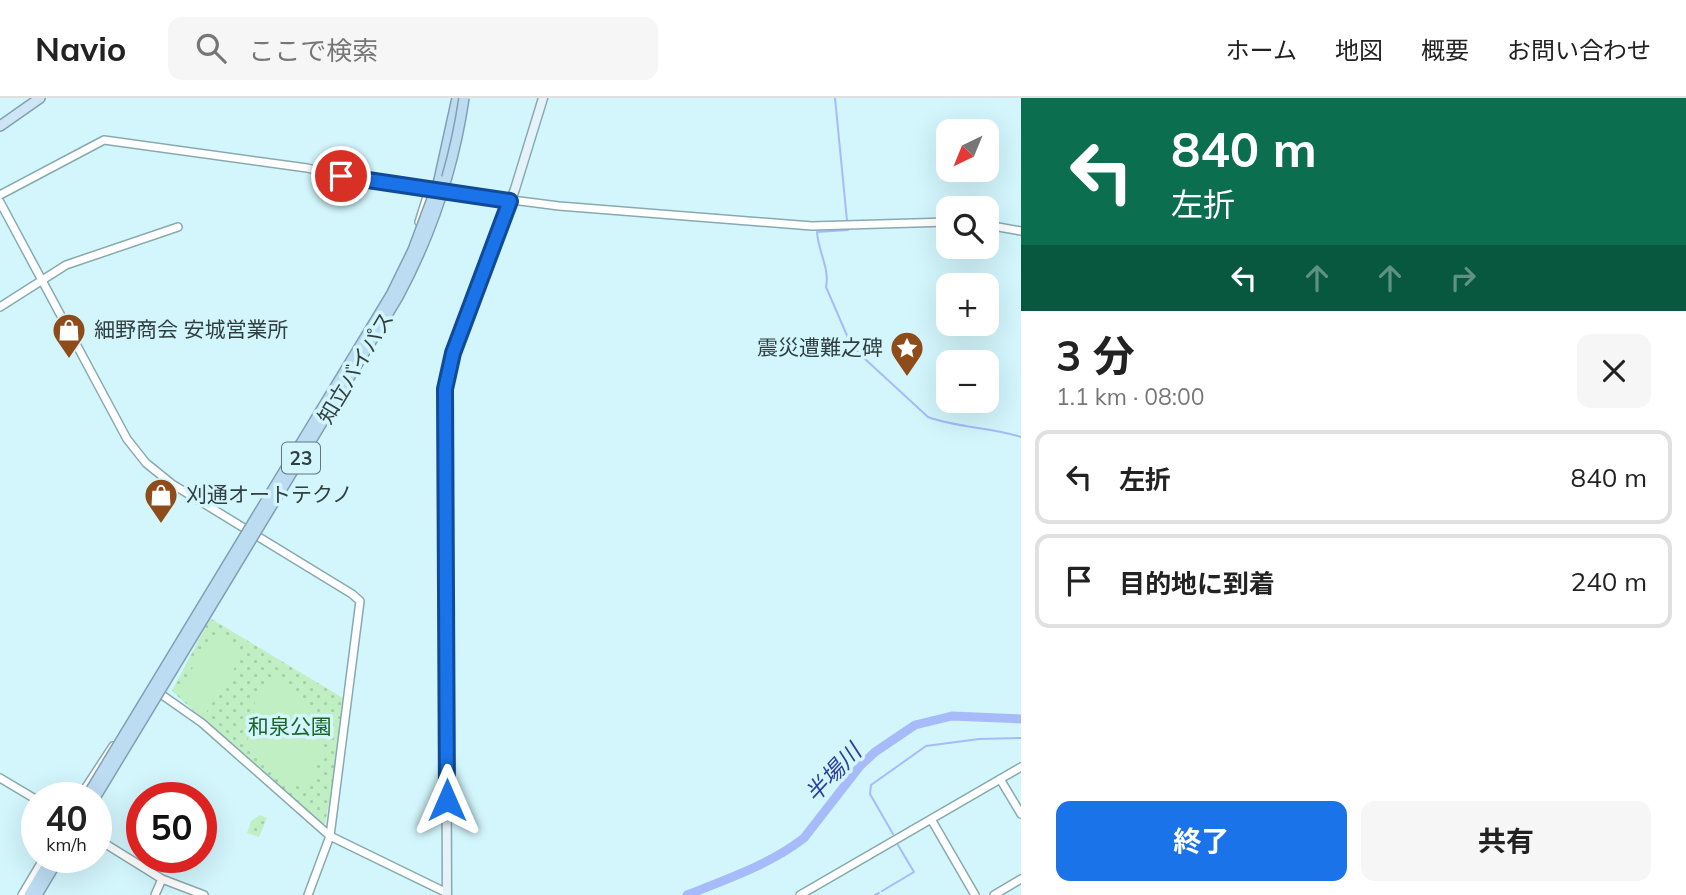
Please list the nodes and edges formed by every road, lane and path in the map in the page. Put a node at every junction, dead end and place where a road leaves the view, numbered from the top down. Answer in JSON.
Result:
{"nodes":[{"id":1,"x":40,"y":98,"type":"edge"},
{"id":2,"x":454,"y":98,"type":"edge"},
{"id":3,"x":466,"y":98,"type":"edge"},
{"id":4,"x":543,"y":98,"type":"edge"},
{"id":5,"x":0,"y":126,"type":"edge"},
{"id":6,"x":429,"y":190,"type":"junction"},
{"id":7,"x":0,"y":195,"type":"edge"},
{"id":8,"x":510,"y":201,"type":"junction"},
{"id":9,"x":0,"y":202,"type":"edge"},
{"id":10,"x":936,"y":223,"type":"edge"},
{"id":11,"x":178,"y":227,"type":"dead end"},
{"id":12,"x":999,"y":227,"type":"edge"},
{"id":13,"x":1021,"y":231,"type":"edge"},
{"id":14,"x":41,"y":280,"type":"junction"},
{"id":15,"x":0,"y":307,"type":"edge"},
{"id":16,"x":245,"y":529,"type":"junction"},
{"id":17,"x":148,"y":687,"type":"junction"},
{"id":18,"x":1021,"y":767,"type":"edge"},
{"id":19,"x":0,"y":778,"type":"edge"},
{"id":20,"x":1000,"y":779,"type":"junction"},
{"id":21,"x":89,"y":782,"type":"edge"},
{"id":22,"x":96,"y":782,"type":"edge"},
{"id":23,"x":104,"y":782,"type":"edge"},
{"id":24,"x":21,"y":790,"type":"edge"},
{"id":25,"x":1021,"y":814,"type":"edge"},
{"id":26,"x":931,"y":819,"type":"junction"},
{"id":27,"x":330,"y":836,"type":"junction"},
{"id":28,"x":112,"y":848,"type":"edge"},
{"id":29,"x":35,"y":873,"type":"edge"},
{"id":30,"x":42,"y":873,"type":"edge"},
{"id":31,"x":50,"y":873,"type":"edge"},
{"id":32,"x":162,"y":879,"type":"junction"},
{"id":33,"x":1021,"y":879,"type":"edge"},
{"id":34,"x":447,"y":894,"type":"edge"},
{"id":35,"x":22,"y":895,"type":"edge"},
{"id":36,"x":29,"y":895,"type":"edge"},
{"id":37,"x":37,"y":895,"type":"edge"},
{"id":38,"x":155,"y":895,"type":"edge"},
{"id":39,"x":204,"y":895,"type":"edge"},
{"id":40,"x":309,"y":895,"type":"edge"},
{"id":41,"x":800,"y":895,"type":"edge"},
{"id":42,"x":975,"y":895,"type":"edge"},
{"id":43,"x":994,"y":895,"type":"edge"}],
"edges":[{"from":1,"to":5,"type":"main road"},
{"from":2,"to":22,"type":"highway","name":"知立バイパス","number":"23","bridge":true},
{"from":3,"to":23,"type":"highway","name":"知立バイパス","number":"23","bridge":true},
{"from":4,"to":8,"type":"main road"},
{"from":6,"to":7,"type":"street"},
{"from":6,"to":8,"type":"street"},
{"from":6,"to":16,"type":"street"},
{"from":8,"to":10,"type":"street"},
{"from":8,"to":34,"type":"main road"},
{"from":9,"to":14,"type":"street"},
{"from":11,"to":14,"type":"street"},
{"from":12,"to":13,"type":"street"},
{"from":14,"to":15,"type":"street"},
{"from":14,"to":16,"type":"street"},
{"from":16,"to":17,"type":"street"},
{"from":16,"to":27,"type":"street"},
{"from":17,"to":21,"type":"street"},
{"from":17,"to":27,"type":"street"},
{"from":18,"to":20,"type":"street"},
{"from":19,"to":24,"type":"street"},
{"from":20,"to":25,"type":"street"},
{"from":20,"to":26,"type":"street"},
{"from":26,"to":41,"type":"street"},
{"from":26,"to":42,"type":"street"},
{"from":27,"to":34,"type":"street"},
{"from":27,"to":40,"type":"street"},
{"from":28,"to":32,"type":"street"},
{"from":29,"to":35,"type":"street"},
{"from":30,"to":36,"type":"highway"},
{"from":31,"to":37,"type":"highway"},
{"from":32,"to":38,"type":"street"},
{"from":32,"to":39,"type":"street"},
{"from":33,"to":43,"type":"street"}]}
